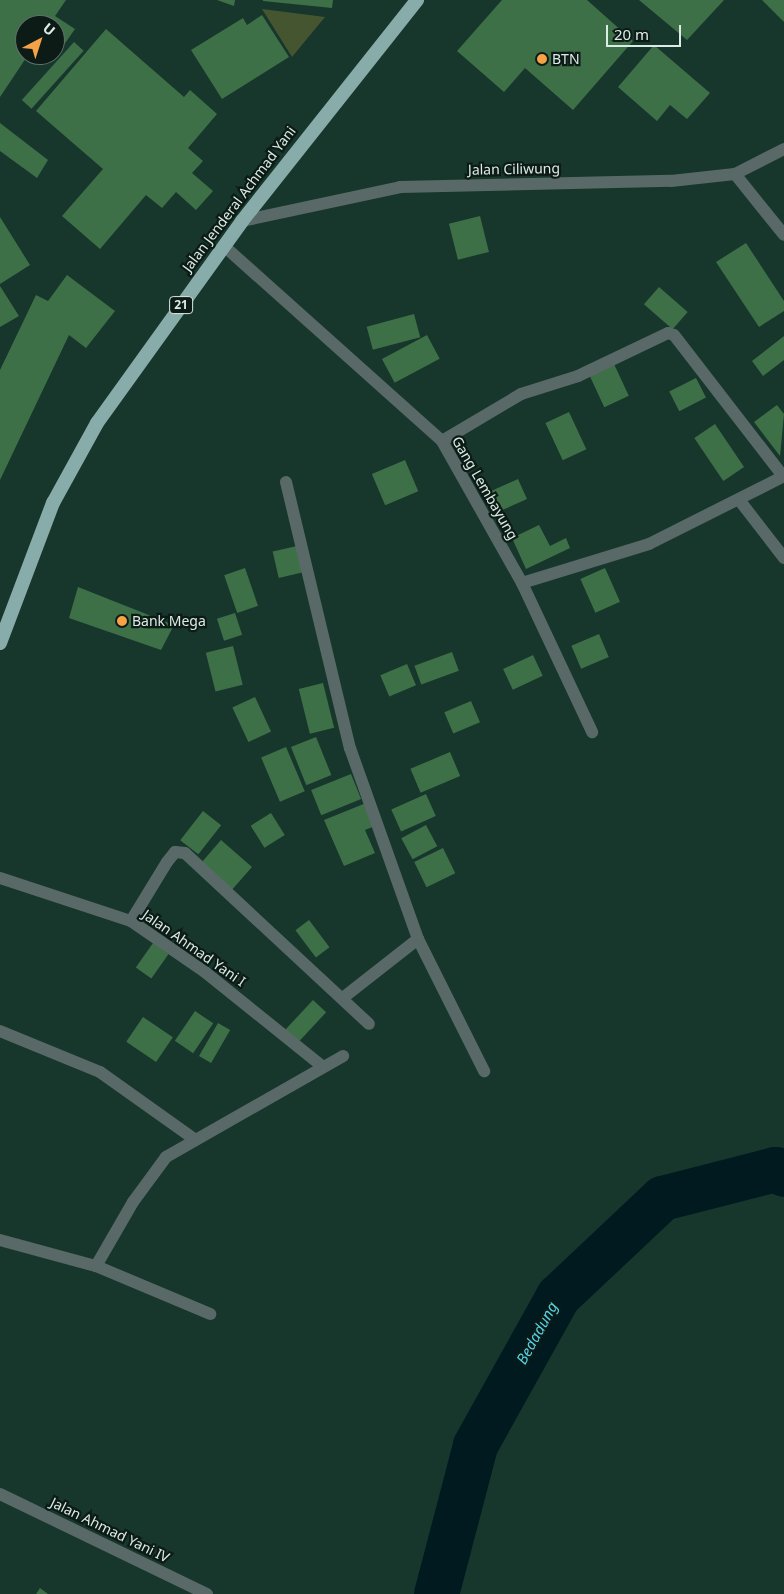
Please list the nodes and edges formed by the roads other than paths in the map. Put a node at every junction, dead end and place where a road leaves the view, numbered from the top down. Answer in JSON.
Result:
{"nodes":[{"id":1,"x":417,"y":0,"type":"edge"},
{"id":2,"x":784,"y":149,"type":"edge"},
{"id":3,"x":735,"y":174,"type":"junction"},
{"id":4,"x":242,"y":221,"type":"junction"},
{"id":5,"x":784,"y":235,"type":"edge"},
{"id":6,"x":224,"y":246,"type":"junction"},
{"id":7,"x":442,"y":441,"type":"junction"},
{"id":8,"x":784,"y":476,"type":"edge"},
{"id":9,"x":286,"y":482,"type":"dead end"},
{"id":10,"x":740,"y":501,"type":"junction"},
{"id":11,"x":784,"y":558,"type":"edge"},
{"id":12,"x":522,"y":583,"type":"junction"},
{"id":13,"x":0,"y":643,"type":"edge"},
{"id":14,"x":592,"y":732,"type":"dead end"},
{"id":15,"x":0,"y":878,"type":"edge"},
{"id":16,"x":132,"y":921,"type":"junction"},
{"id":17,"x":418,"y":939,"type":"junction"},
{"id":18,"x":344,"y":997,"type":"junction"},
{"id":19,"x":369,"y":1024,"type":"dead end"},
{"id":20,"x":0,"y":1031,"type":"edge"},
{"id":21,"x":343,"y":1056,"type":"dead end"},
{"id":22,"x":323,"y":1067,"type":"junction"},
{"id":23,"x":484,"y":1071,"type":"dead end"},
{"id":24,"x":193,"y":1138,"type":"junction"},
{"id":25,"x":0,"y":1240,"type":"edge"},
{"id":26,"x":96,"y":1266,"type":"junction"},
{"id":27,"x":210,"y":1314,"type":"dead end"},
{"id":28,"x":0,"y":1494,"type":"edge"},
{"id":29,"x":207,"y":1594,"type":"edge"}],
"edges":[{"from":1,"to":4,"type":"highway","name":"Jalan Jenderal Achmad Yani","number":"21"},
{"from":2,"to":3,"type":"street","name":"Jalan Ciliwung"},
{"from":3,"to":4,"type":"street","name":"Jalan Ciliwung"},
{"from":3,"to":5,"type":"street"},
{"from":4,"to":6,"type":"highway","name":"Jalan Jenderal Achmad Yani","number":"21"},
{"from":6,"to":7,"type":"street","name":"Gang Lembayung"},
{"from":6,"to":13,"type":"highway","name":"Jalan Jenderal Achmad Yani","number":"21"},
{"from":7,"to":8,"type":"street"},
{"from":7,"to":12,"type":"street","name":"Gang Lembayung"},
{"from":8,"to":10,"type":"street"},
{"from":9,"to":17,"type":"street"},
{"from":10,"to":11,"type":"street"},
{"from":10,"to":12,"type":"street"},
{"from":12,"to":14,"type":"street","name":"Gang Lembayung"},
{"from":15,"to":16,"type":"street","name":"Jalan Ahmad Yani I"},
{"from":16,"to":18,"type":"street"},
{"from":16,"to":22,"type":"street","name":"Jalan Ahmad Yani I"},
{"from":17,"to":18,"type":"street"},
{"from":17,"to":23,"type":"street"},
{"from":18,"to":19,"type":"street"},
{"from":20,"to":24,"type":"street"},
{"from":21,"to":22,"type":"street"},
{"from":22,"to":24,"type":"street"},
{"from":24,"to":26,"type":"street"},
{"from":25,"to":26,"type":"street"},
{"from":26,"to":27,"type":"street"},
{"from":28,"to":29,"type":"street","name":"Jalan Ahmad Yani IV"}]}
